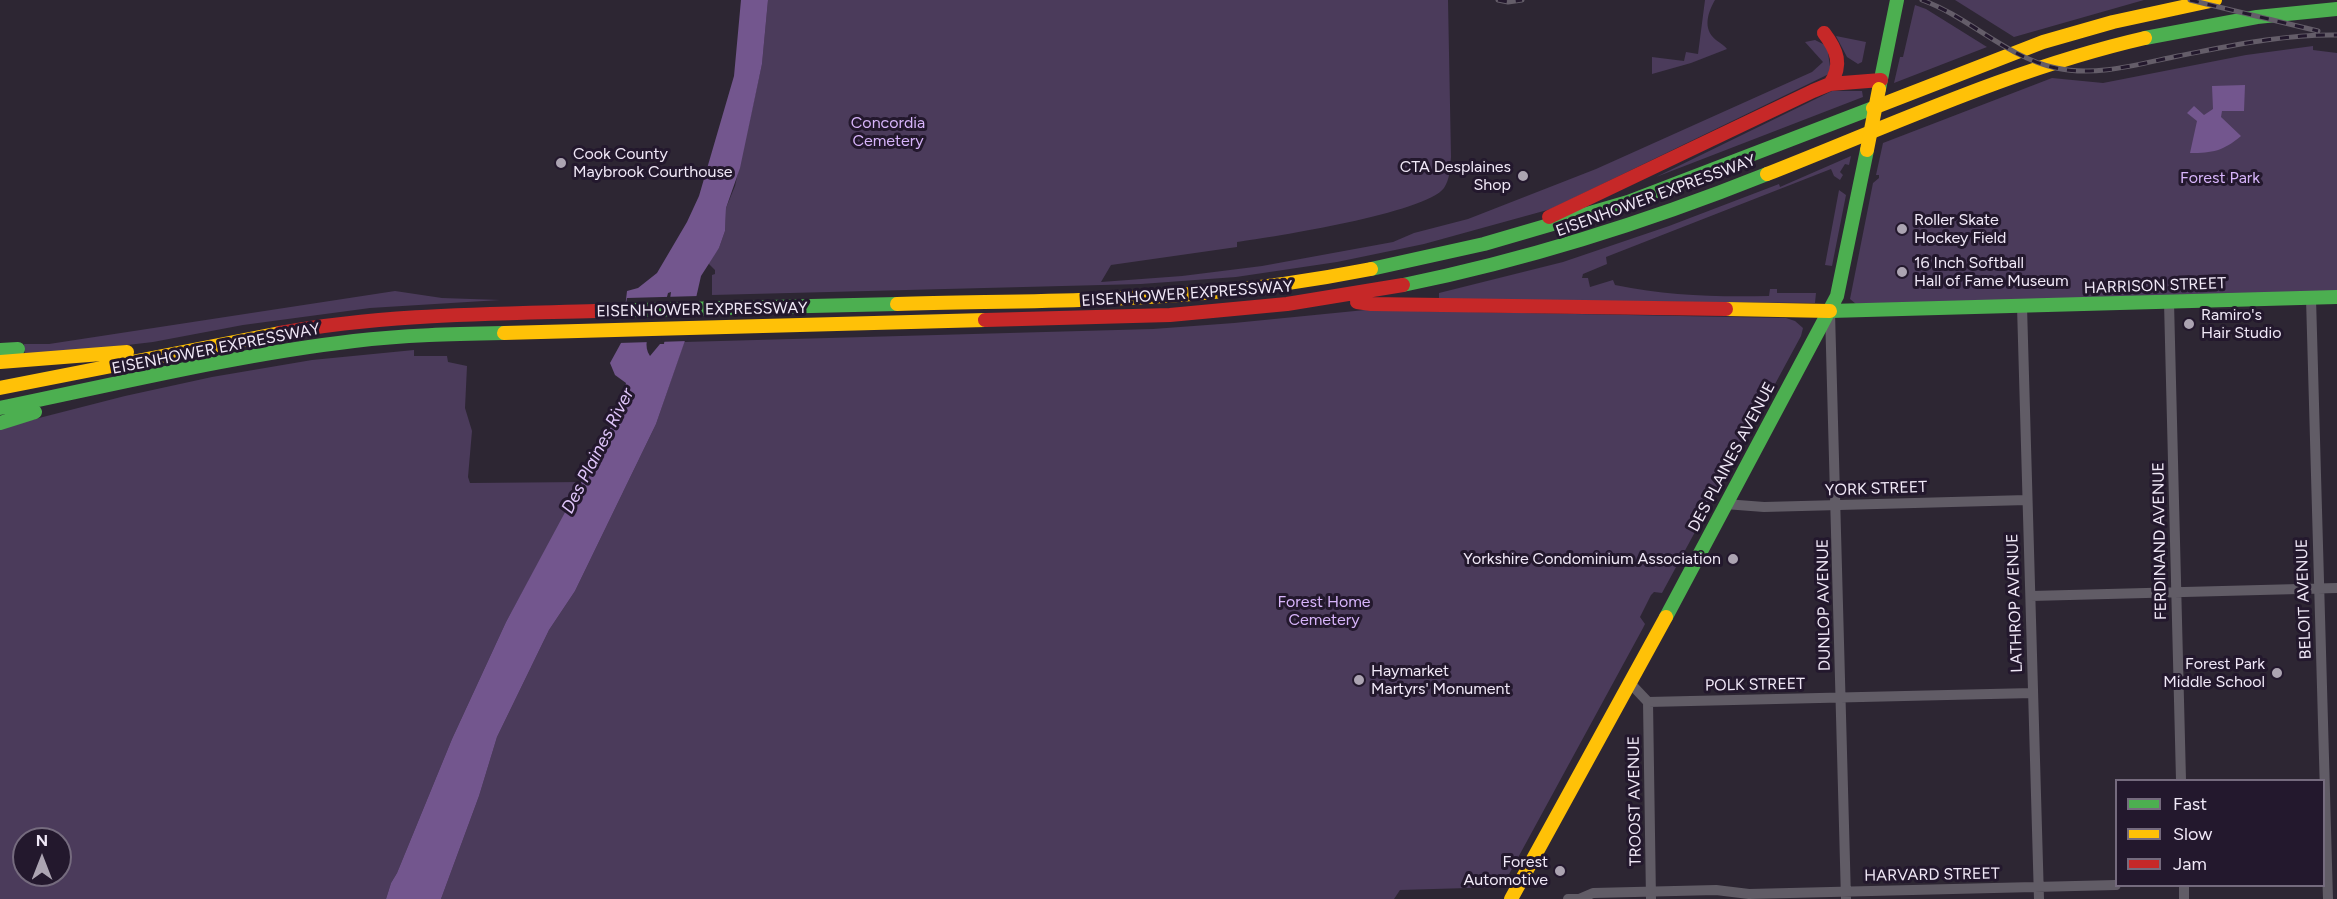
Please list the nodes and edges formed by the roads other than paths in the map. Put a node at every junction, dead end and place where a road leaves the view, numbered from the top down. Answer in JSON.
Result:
{"nodes":[{"id":1,"x":1898,"y":0,"type":"edge"},
{"id":2,"x":2215,"y":0,"type":"edge"},
{"id":3,"x":2337,"y":9,"type":"edge"},
{"id":4,"x":1824,"y":33,"type":"dead end"},
{"id":5,"x":1830,"y":84,"type":"junction"},
{"id":6,"x":1880,"y":85,"type":"junction"},
{"id":7,"x":1513,"y":238,"type":"junction"},
{"id":8,"x":2337,"y":297,"type":"edge"},
{"id":9,"x":2311,"y":298,"type":"junction"},
{"id":10,"x":1333,"y":299,"type":"junction"},
{"id":11,"x":2169,"y":302,"type":"junction"},
{"id":12,"x":2022,"y":306,"type":"junction"},
{"id":13,"x":1830,"y":311,"type":"junction"},
{"id":14,"x":18,"y":349,"type":"dead end"},
{"id":15,"x":0,"y":351,"type":"edge"},
{"id":16,"x":169,"y":353,"type":"junction"},
{"id":17,"x":0,"y":362,"type":"edge"},
{"id":18,"x":0,"y":388,"type":"edge"},
{"id":19,"x":64,"y":395,"type":"junction"},
{"id":20,"x":0,"y":408,"type":"edge"},
{"id":21,"x":0,"y":423,"type":"edge"},
{"id":22,"x":2027,"y":500,"type":"junction"},
{"id":23,"x":1725,"y":504,"type":"junction"},
{"id":24,"x":1836,"y":505,"type":"junction"},
{"id":25,"x":2337,"y":588,"type":"edge"},
{"id":26,"x":2319,"y":589,"type":"junction"},
{"id":27,"x":2176,"y":592,"type":"junction"},
{"id":28,"x":2031,"y":596,"type":"junction"},
{"id":29,"x":1630,"y":683,"type":"junction"},
{"id":30,"x":2033,"y":693,"type":"junction"},
{"id":31,"x":1841,"y":699,"type":"junction"},
{"id":32,"x":1648,"y":702,"type":"junction"},
{"id":33,"x":2181,"y":779,"type":"edge"},
{"id":34,"x":2329,"y":879,"type":"edge"},
{"id":35,"x":2115,"y":885,"type":"edge"},
{"id":36,"x":2038,"y":887,"type":"junction"},
{"id":37,"x":1749,"y":894,"type":"junction"},
{"id":38,"x":1651,"y":895,"type":"edge"},
{"id":39,"x":1846,"y":895,"type":"edge"},
{"id":40,"x":1510,"y":899,"type":"edge"},
{"id":41,"x":1568,"y":899,"type":"edge"},
{"id":42,"x":1580,"y":899,"type":"edge"},
{"id":43,"x":1727,"y":899,"type":"edge"},
{"id":44,"x":2039,"y":899,"type":"edge"},
{"id":45,"x":2328,"y":899,"type":"edge"}],
"edges":[{"from":1,"to":6,"type":"main road","name":"DES PLAINES AVENUE"},
{"from":2,"to":7,"type":"main road","name":"EISENHOWER EXPRESSWAY"},
{"from":3,"to":10,"type":"main road","name":"EISENHOWER EXPRESSWAY"},
{"from":4,"to":5,"type":"main road"},
{"from":5,"to":6,"type":"main road"},
{"from":5,"to":7,"type":"main road"},
{"from":6,"to":13,"type":"main road","name":"DES PLAINES AVENUE","bridge":true},
{"from":7,"to":16,"type":"main road","name":"EISENHOWER EXPRESSWAY"},
{"from":8,"to":9,"type":"main road","name":"HARRISON STREET"},
{"from":9,"to":11,"type":"main road","name":"HARRISON STREET"},
{"from":9,"to":26,"type":"street","name":"BELOIT AVENUE"},
{"from":10,"to":13,"type":"main road","name":"HARRISON STREET"},
{"from":10,"to":19,"type":"main road","name":"EISENHOWER EXPRESSWAY"},
{"from":11,"to":12,"type":"main road","name":"HARRISON STREET"},
{"from":11,"to":27,"type":"street","name":"FERDINAND AVENUE"},
{"from":12,"to":13,"type":"main road","name":"HARRISON STREET"},
{"from":12,"to":22,"type":"street","name":"LATHROP AVENUE"},
{"from":13,"to":23,"type":"main road","name":"DES PLAINES AVENUE"},
{"from":13,"to":24,"type":"street","name":"DUNLOP AVENUE"},
{"from":14,"to":15,"type":"main road"},
{"from":16,"to":17,"type":"main road"},
{"from":16,"to":18,"type":"main road","name":"EISENHOWER EXPRESSWAY"},
{"from":19,"to":20,"type":"main road","name":"EISENHOWER EXPRESSWAY"},
{"from":19,"to":21,"type":"main road"},
{"from":22,"to":24,"type":"street","name":"YORK STREET"},
{"from":22,"to":28,"type":"street","name":"LATHROP AVENUE"},
{"from":23,"to":24,"type":"street","name":"YORK STREET"},
{"from":23,"to":29,"type":"main road","name":"DES PLAINES AVENUE"},
{"from":24,"to":31,"type":"street","name":"DUNLOP AVENUE"},
{"from":25,"to":26,"type":"street"},
{"from":26,"to":27,"type":"street"},
{"from":26,"to":34,"type":"street","name":"BELOIT AVENUE"},
{"from":27,"to":28,"type":"street"},
{"from":27,"to":33,"type":"street","name":"FERDINAND AVENUE"},
{"from":28,"to":30,"type":"street","name":"LATHROP AVENUE"},
{"from":29,"to":32,"type":"street"},
{"from":29,"to":40,"type":"main road","name":"DES PLAINES AVENUE"},
{"from":30,"to":31,"type":"street","name":"POLK STREET"},
{"from":30,"to":36,"type":"street","name":"LATHROP AVENUE"},
{"from":31,"to":32,"type":"street","name":"POLK STREET"},
{"from":31,"to":39,"type":"street","name":"DUNLOP AVENUE"},
{"from":32,"to":38,"type":"street","name":"TROOST AVENUE"},
{"from":34,"to":45,"type":"street","name":"BELOIT AVENUE"},
{"from":35,"to":36,"type":"street","name":"HARVARD STREET"},
{"from":36,"to":39,"type":"street","name":"HARVARD STREET"},
{"from":36,"to":44,"type":"street","name":"LATHROP AVENUE"},
{"from":37,"to":38,"type":"street","name":"HARVARD STREET"},
{"from":37,"to":39,"type":"street","name":"HARVARD STREET"},
{"from":37,"to":43,"type":"street","name":"HARVARD STREET"},
{"from":38,"to":42,"type":"street","name":"HARVARD STREET"},
{"from":41,"to":42,"type":"street","name":"HARVARD STREET"}]}
